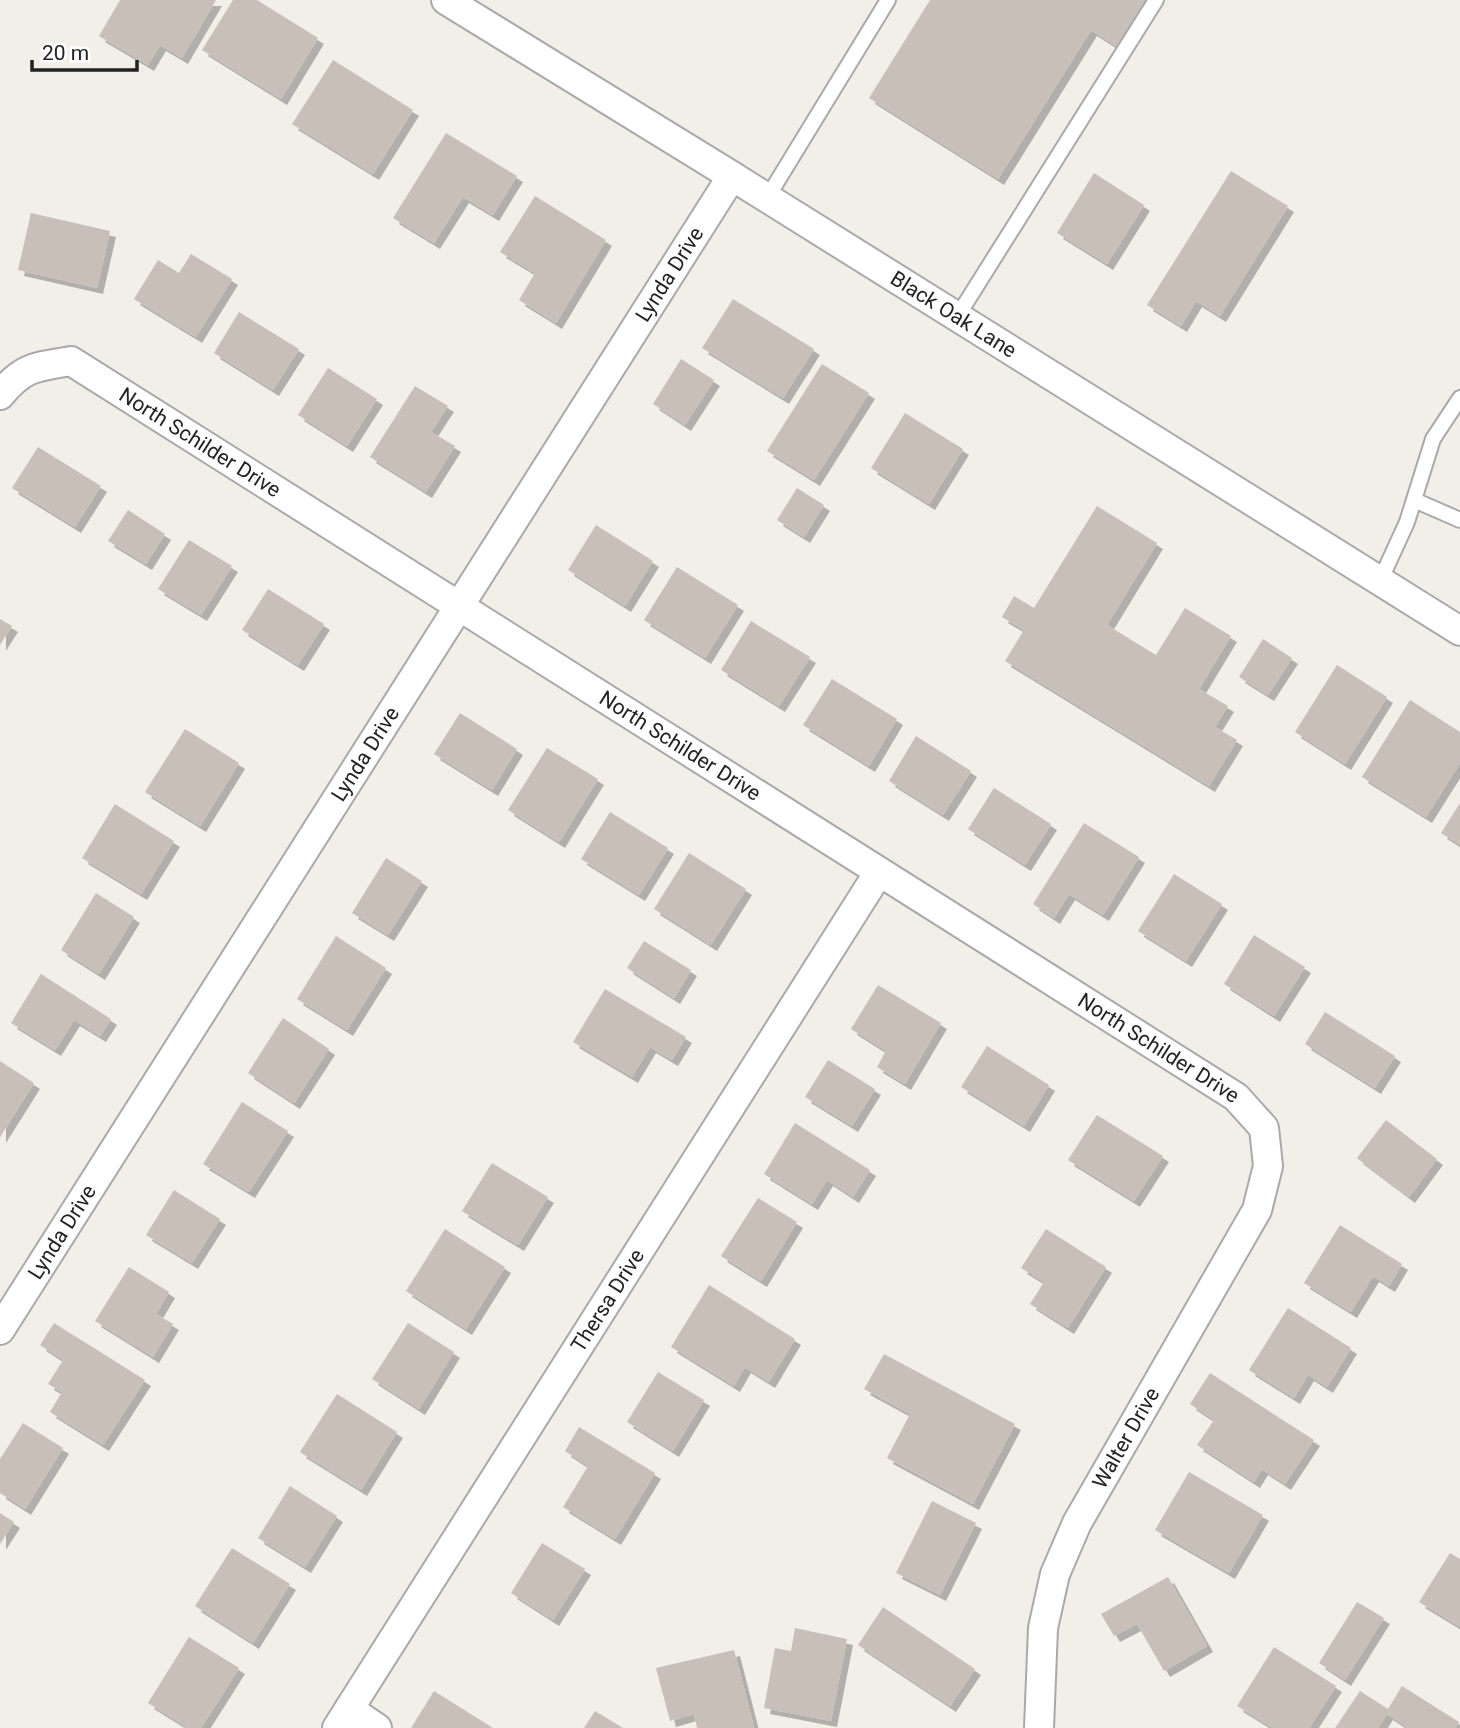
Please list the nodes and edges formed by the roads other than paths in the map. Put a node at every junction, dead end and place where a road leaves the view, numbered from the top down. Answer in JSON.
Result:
{"nodes":[{"id":1,"x":446,"y":0,"type":"edge"},
{"id":2,"x":888,"y":0,"type":"edge"},
{"id":3,"x":1156,"y":0,"type":"edge"},
{"id":4,"x":732,"y":176,"type":"junction"},
{"id":5,"x":767,"y":198,"type":"junction"},
{"id":6,"x":957,"y":317,"type":"junction"},
{"id":7,"x":0,"y":395,"type":"edge"},
{"id":8,"x":1460,"y":398,"type":"edge"},
{"id":9,"x":1456,"y":413,"type":"edge"},
{"id":10,"x":1414,"y":500,"type":"junction"},
{"id":11,"x":1460,"y":520,"type":"edge"},
{"id":12,"x":1380,"y":581,"type":"junction"},
{"id":13,"x":458,"y":606,"type":"junction"},
{"id":14,"x":1460,"y":631,"type":"edge"},
{"id":15,"x":879,"y":872,"type":"junction"},
{"id":16,"x":1268,"y":1166,"type":"joint"},
{"id":17,"x":0,"y":1330,"type":"edge"},
{"id":18,"x":343,"y":1719,"type":"edge"},
{"id":19,"x":377,"y":1728,"type":"edge"},
{"id":20,"x":1039,"y":1728,"type":"edge"}],
"edges":[{"from":1,"to":4,"type":"street","name":"Black Oak Lane"},
{"from":2,"to":5,"type":"lane"},
{"from":3,"to":6,"type":"lane"},
{"from":4,"to":5,"type":"street","name":"Black Oak Lane"},
{"from":4,"to":13,"type":"street","name":"Lynda Drive"},
{"from":5,"to":6,"type":"street","name":"Black Oak Lane"},
{"from":6,"to":12,"type":"street","name":"Black Oak Lane"},
{"from":7,"to":13,"type":"street","name":"North Schilder Drive"},
{"from":8,"to":9,"type":"lane"},
{"from":9,"to":10,"type":"lane"},
{"from":10,"to":11,"type":"lane"},
{"from":10,"to":12,"type":"lane"},
{"from":12,"to":14,"type":"street","name":"Black Oak Lane"},
{"from":13,"to":15,"type":"street","name":"North Schilder Drive"},
{"from":13,"to":17,"type":"street","name":"Lynda Drive"},
{"from":15,"to":16,"type":"street","name":"North Schilder Drive"},
{"from":15,"to":18,"type":"street","name":"Thersa Drive"},
{"from":16,"to":20,"type":"street","name":"Walter Drive"},
{"from":18,"to":19,"type":"street"}]}
